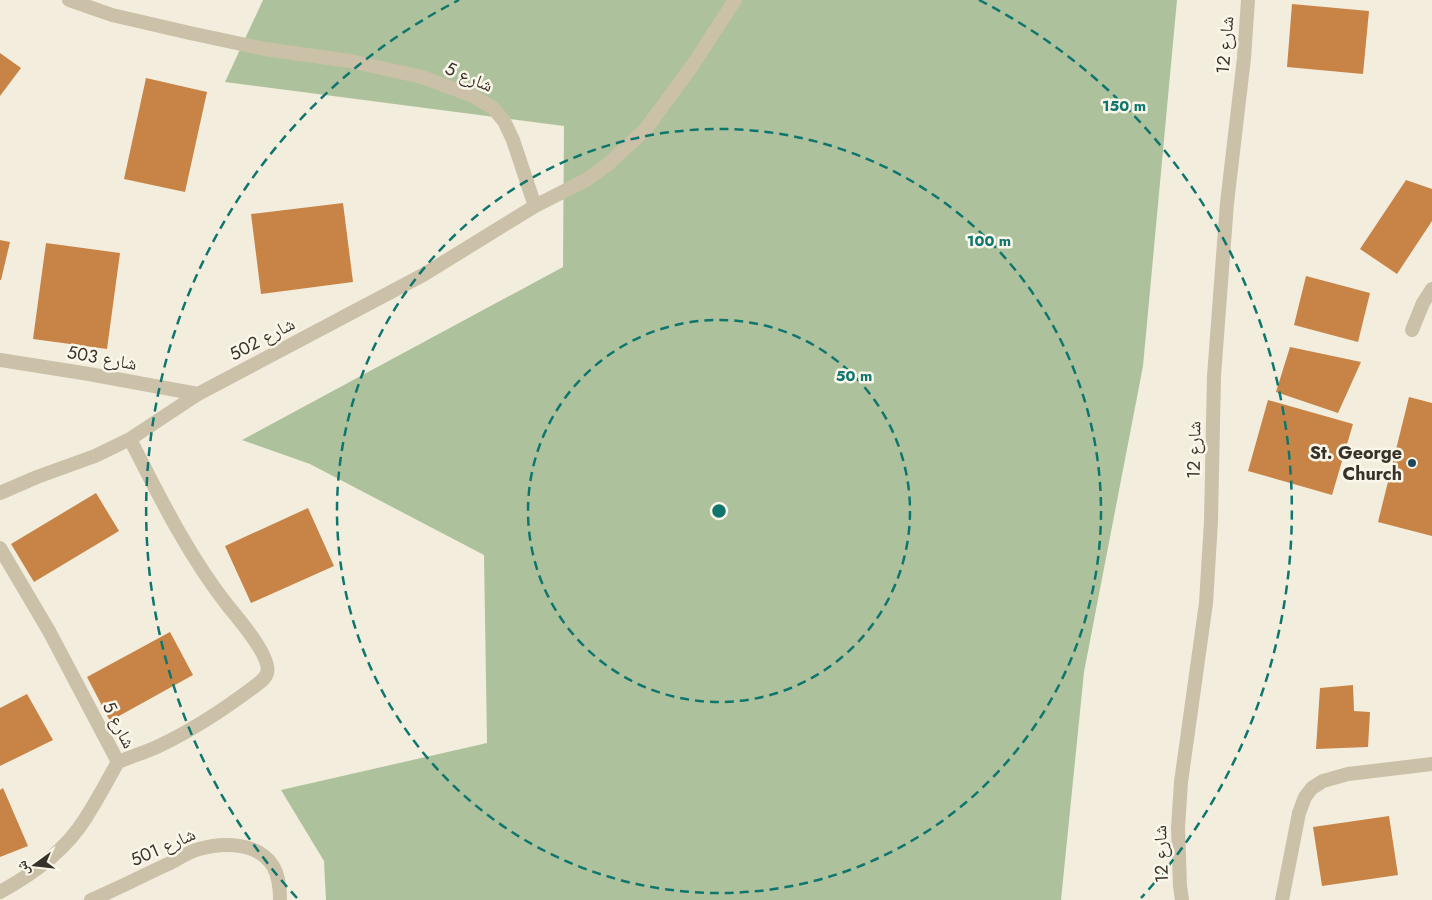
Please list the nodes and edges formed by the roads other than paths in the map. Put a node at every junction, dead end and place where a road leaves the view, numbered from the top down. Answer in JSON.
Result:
{"nodes":[{"id":1,"x":69,"y":0,"type":"edge"},
{"id":2,"x":735,"y":0,"type":"edge"},
{"id":3,"x":1248,"y":0,"type":"edge"},
{"id":4,"x":535,"y":206,"type":"junction"},
{"id":5,"x":1432,"y":289,"type":"edge"},
{"id":6,"x":1412,"y":330,"type":"dead end"},
{"id":7,"x":0,"y":360,"type":"edge"},
{"id":8,"x":198,"y":394,"type":"junction"},
{"id":9,"x":130,"y":439,"type":"junction"},
{"id":10,"x":0,"y":493,"type":"edge"},
{"id":11,"x":0,"y":548,"type":"edge"},
{"id":12,"x":118,"y":762,"type":"junction"},
{"id":13,"x":1432,"y":764,"type":"edge"},
{"id":14,"x":0,"y":892,"type":"edge"},
{"id":15,"x":90,"y":900,"type":"edge"},
{"id":16,"x":280,"y":900,"type":"edge"},
{"id":17,"x":1182,"y":900,"type":"edge"},
{"id":18,"x":1282,"y":900,"type":"edge"}],
"edges":[{"from":1,"to":4,"type":"street","name":"شارع 5"},
{"from":2,"to":4,"type":"street"},
{"from":3,"to":17,"type":"street","name":"شارع 12"},
{"from":4,"to":8,"type":"street","name":"شارع 502"},
{"from":5,"to":6,"type":"street"},
{"from":7,"to":8,"type":"street","name":"شارع 503"},
{"from":8,"to":9,"type":"street","name":"شارع 502"},
{"from":9,"to":10,"type":"street","name":"شارع 502"},
{"from":9,"to":12,"type":"street"},
{"from":11,"to":12,"type":"street","name":"شارع 5"},
{"from":12,"to":14,"type":"street","name":"شارع 5"},
{"from":13,"to":18,"type":"street"},
{"from":15,"to":16,"type":"street","name":"شارع 501"}]}
